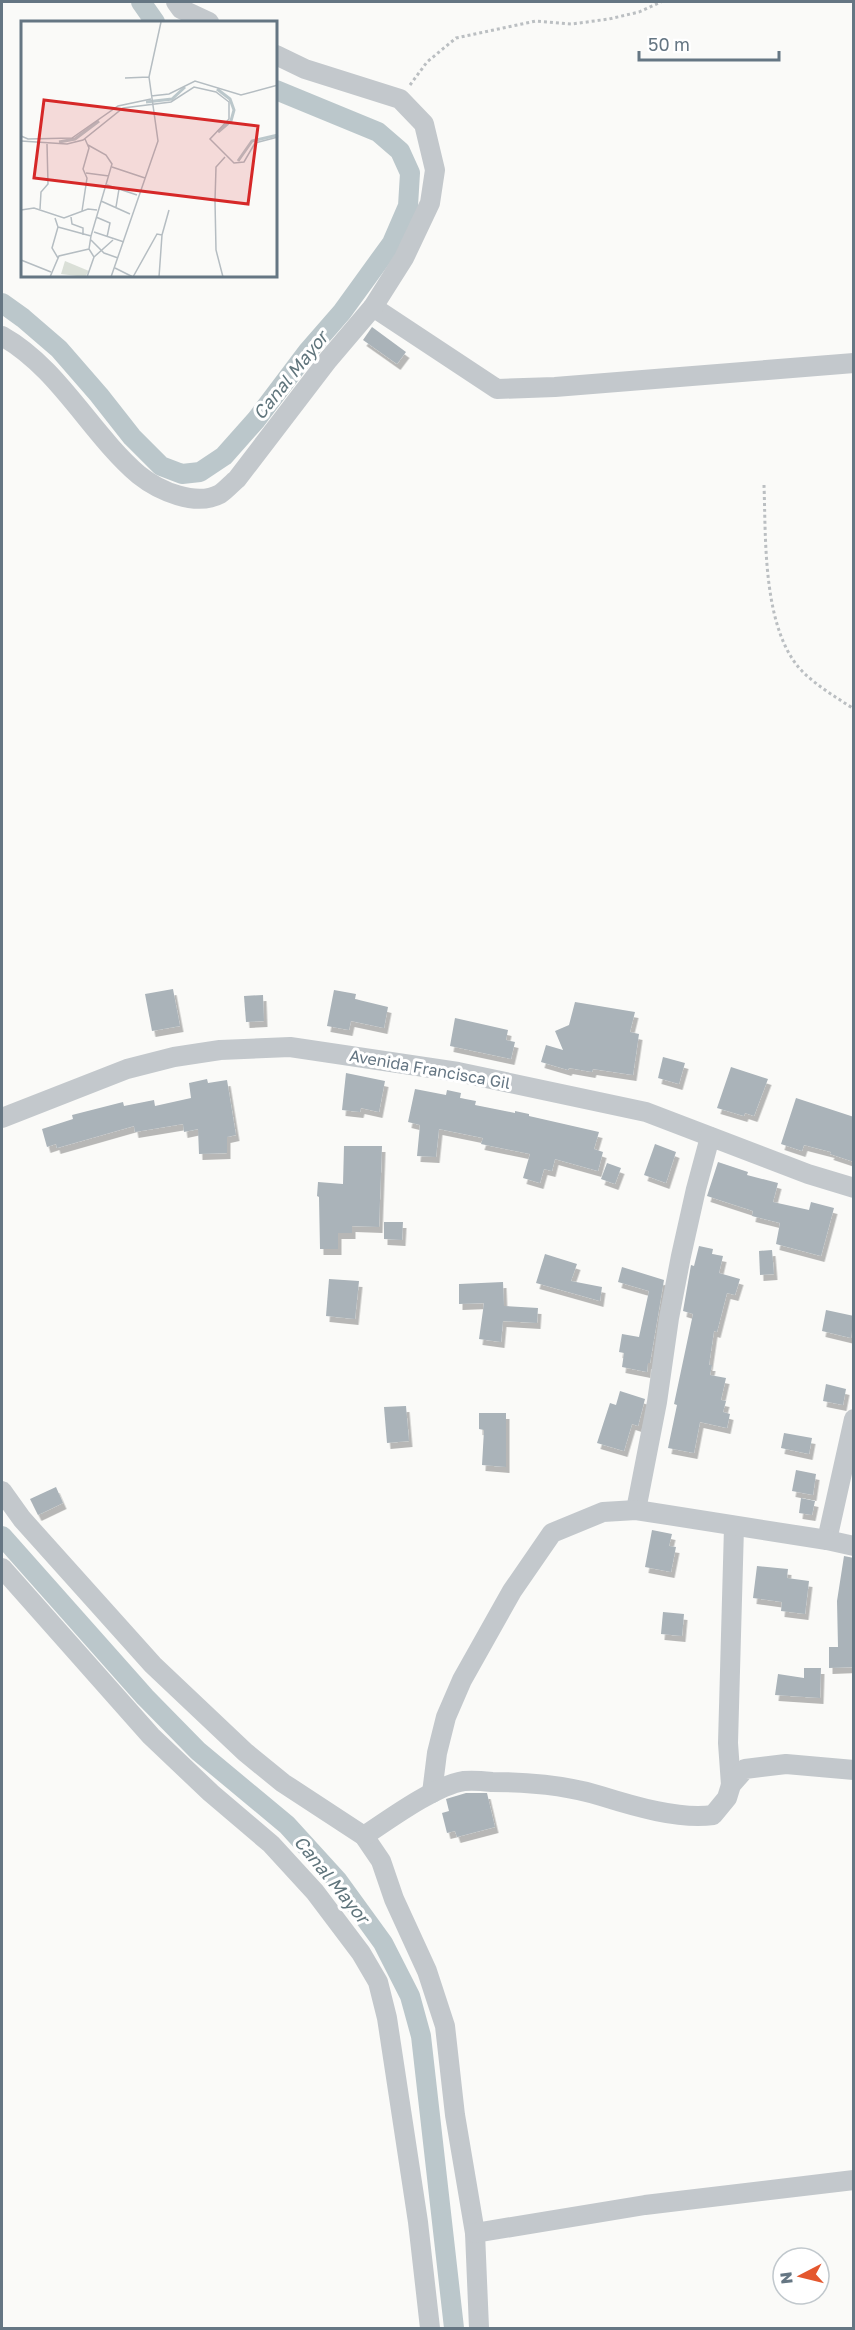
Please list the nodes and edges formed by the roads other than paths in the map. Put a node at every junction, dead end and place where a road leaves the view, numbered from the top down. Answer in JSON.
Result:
{"nodes":[{"id":1,"x":176,"y":2,"type":"edge"},
{"id":2,"x":207,"y":21,"type":"edge"},
{"id":3,"x":278,"y":56,"type":"edge"},
{"id":4,"x":373,"y":307,"type":"junction"},
{"id":5,"x":2,"y":336,"type":"edge"},
{"id":6,"x":854,"y":363,"type":"edge"},
{"id":7,"x":2,"y":1118,"type":"edge"},
{"id":8,"x":710,"y":1137,"type":"junction"},
{"id":9,"x":854,"y":1188,"type":"edge"},
{"id":10,"x":854,"y":1419,"type":"edge"},
{"id":11,"x":2,"y":1491,"type":"edge"},
{"id":12,"x":636,"y":1509,"type":"junction"},
{"id":13,"x":734,"y":1527,"type":"junction"},
{"id":14,"x":827,"y":1540,"type":"junction"},
{"id":15,"x":854,"y":1546,"type":"edge"},
{"id":16,"x":2,"y":1568,"type":"edge"},
{"id":17,"x":854,"y":1770,"type":"edge"},
{"id":18,"x":731,"y":1785,"type":"junction"},
{"id":19,"x":432,"y":1794,"type":"junction"},
{"id":20,"x":364,"y":1836,"type":"junction"},
{"id":21,"x":854,"y":2180,"type":"edge"},
{"id":22,"x":475,"y":2233,"type":"junction"},
{"id":23,"x":430,"y":2328,"type":"edge"},
{"id":24,"x":478,"y":2328,"type":"edge"}],
"edges":[{"from":1,"to":2,"type":"street"},
{"from":3,"to":4,"type":"street"},
{"from":4,"to":5,"type":"street"},
{"from":4,"to":6,"type":"street"},
{"from":7,"to":8,"type":"street","name":"Avenida Francisca Gil"},
{"from":8,"to":9,"type":"street","name":"Avenida Francisca Gil"},
{"from":8,"to":12,"type":"street"},
{"from":10,"to":14,"type":"street"},
{"from":11,"to":20,"type":"street"},
{"from":12,"to":13,"type":"street"},
{"from":12,"to":19,"type":"street"},
{"from":13,"to":14,"type":"street"},
{"from":13,"to":18,"type":"street"},
{"from":14,"to":15,"type":"street"},
{"from":16,"to":23,"type":"street"},
{"from":17,"to":18,"type":"street"},
{"from":18,"to":19,"type":"street"},
{"from":19,"to":20,"type":"street"},
{"from":20,"to":22,"type":"street"},
{"from":21,"to":22,"type":"street"},
{"from":22,"to":24,"type":"street"}]}
